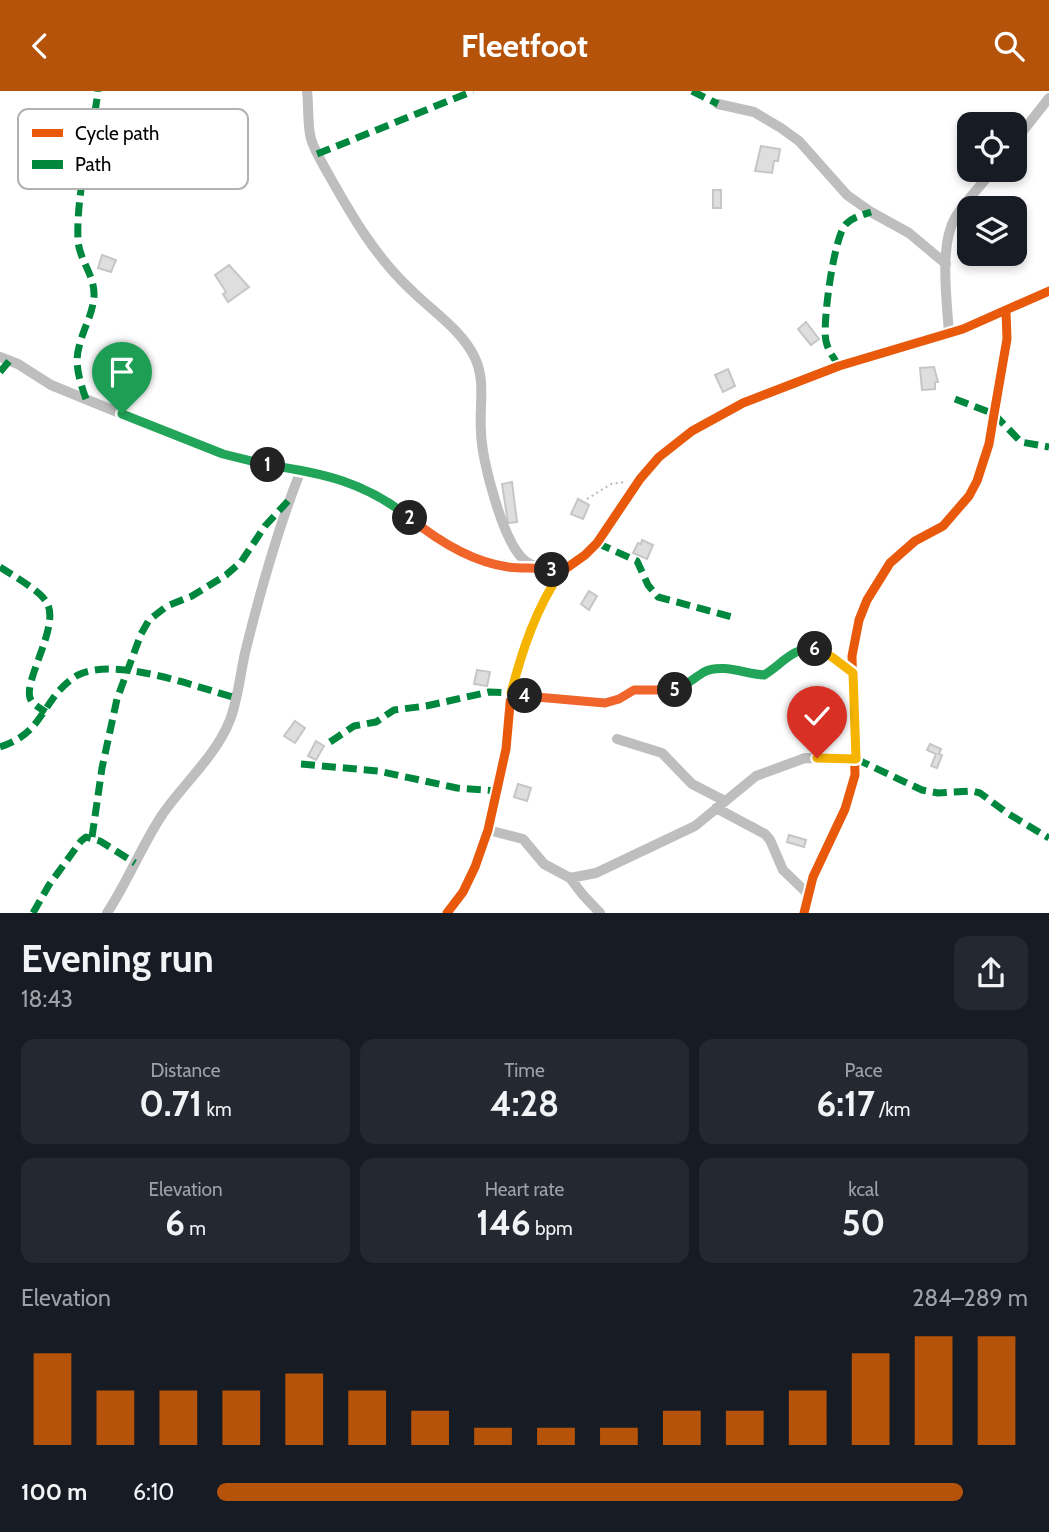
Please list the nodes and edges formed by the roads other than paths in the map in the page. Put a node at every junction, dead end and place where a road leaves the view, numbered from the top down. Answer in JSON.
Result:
{"nodes":[{"id":1,"x":307,"y":91,"type":"edge"},
{"id":2,"x":1049,"y":98,"type":"edge"},
{"id":3,"x":718,"y":104,"type":"dead end"},
{"id":4,"x":1027,"y":126,"type":"edge"},
{"id":5,"x":983,"y":182,"type":"edge"},
{"id":6,"x":946,"y":264,"type":"junction"},
{"id":7,"x":1049,"y":291,"type":"edge"},
{"id":8,"x":1006,"y":312,"type":"junction"},
{"id":9,"x":949,"y":333,"type":"junction"},
{"id":10,"x":0,"y":357,"type":"edge"},
{"id":11,"x":301,"y":470,"type":"junction"},
{"id":12,"x":536,"y":567,"type":"junction"},
{"id":13,"x":561,"y":572,"type":"junction"},
{"id":14,"x":853,"y":673,"type":"junction"},
{"id":15,"x":511,"y":693,"type":"junction"},
{"id":16,"x":617,"y":739,"type":"dead end"},
{"id":17,"x":856,"y":759,"type":"junction"},
{"id":18,"x":720,"y":805,"type":"junction"},
{"id":19,"x":488,"y":830,"type":"junction"},
{"id":20,"x":570,"y":878,"type":"junction"},
{"id":21,"x":808,"y":894,"type":"junction"},
{"id":22,"x":107,"y":912,"type":"edge"},
{"id":23,"x":447,"y":912,"type":"edge"},
{"id":24,"x":600,"y":912,"type":"edge"},
{"id":25,"x":804,"y":912,"type":"edge"}],
"edges":[{"from":1,"to":12,"type":"street"},
{"from":2,"to":4,"type":"street"},
{"from":3,"to":6,"type":"street"},
{"from":5,"to":6,"type":"street"},
{"from":6,"to":9,"type":"street"},
{"from":7,"to":8,"type":"street"},
{"from":8,"to":9,"type":"street"},
{"from":8,"to":14,"type":"street"},
{"from":9,"to":13,"type":"street"},
{"from":10,"to":11,"type":"street"},
{"from":11,"to":12,"type":"street"},
{"from":11,"to":22,"type":"street"},
{"from":12,"to":13,"type":"street"},
{"from":13,"to":15,"type":"street"},
{"from":14,"to":15,"type":"street"},
{"from":14,"to":17,"type":"street"},
{"from":15,"to":19,"type":"street"},
{"from":16,"to":18,"type":"street"},
{"from":17,"to":18,"type":"street"},
{"from":17,"to":21,"type":"street"},
{"from":18,"to":20,"type":"street"},
{"from":18,"to":21,"type":"street"},
{"from":19,"to":20,"type":"street"},
{"from":19,"to":23,"type":"street"},
{"from":20,"to":24,"type":"street"},
{"from":21,"to":25,"type":"street"}]}
